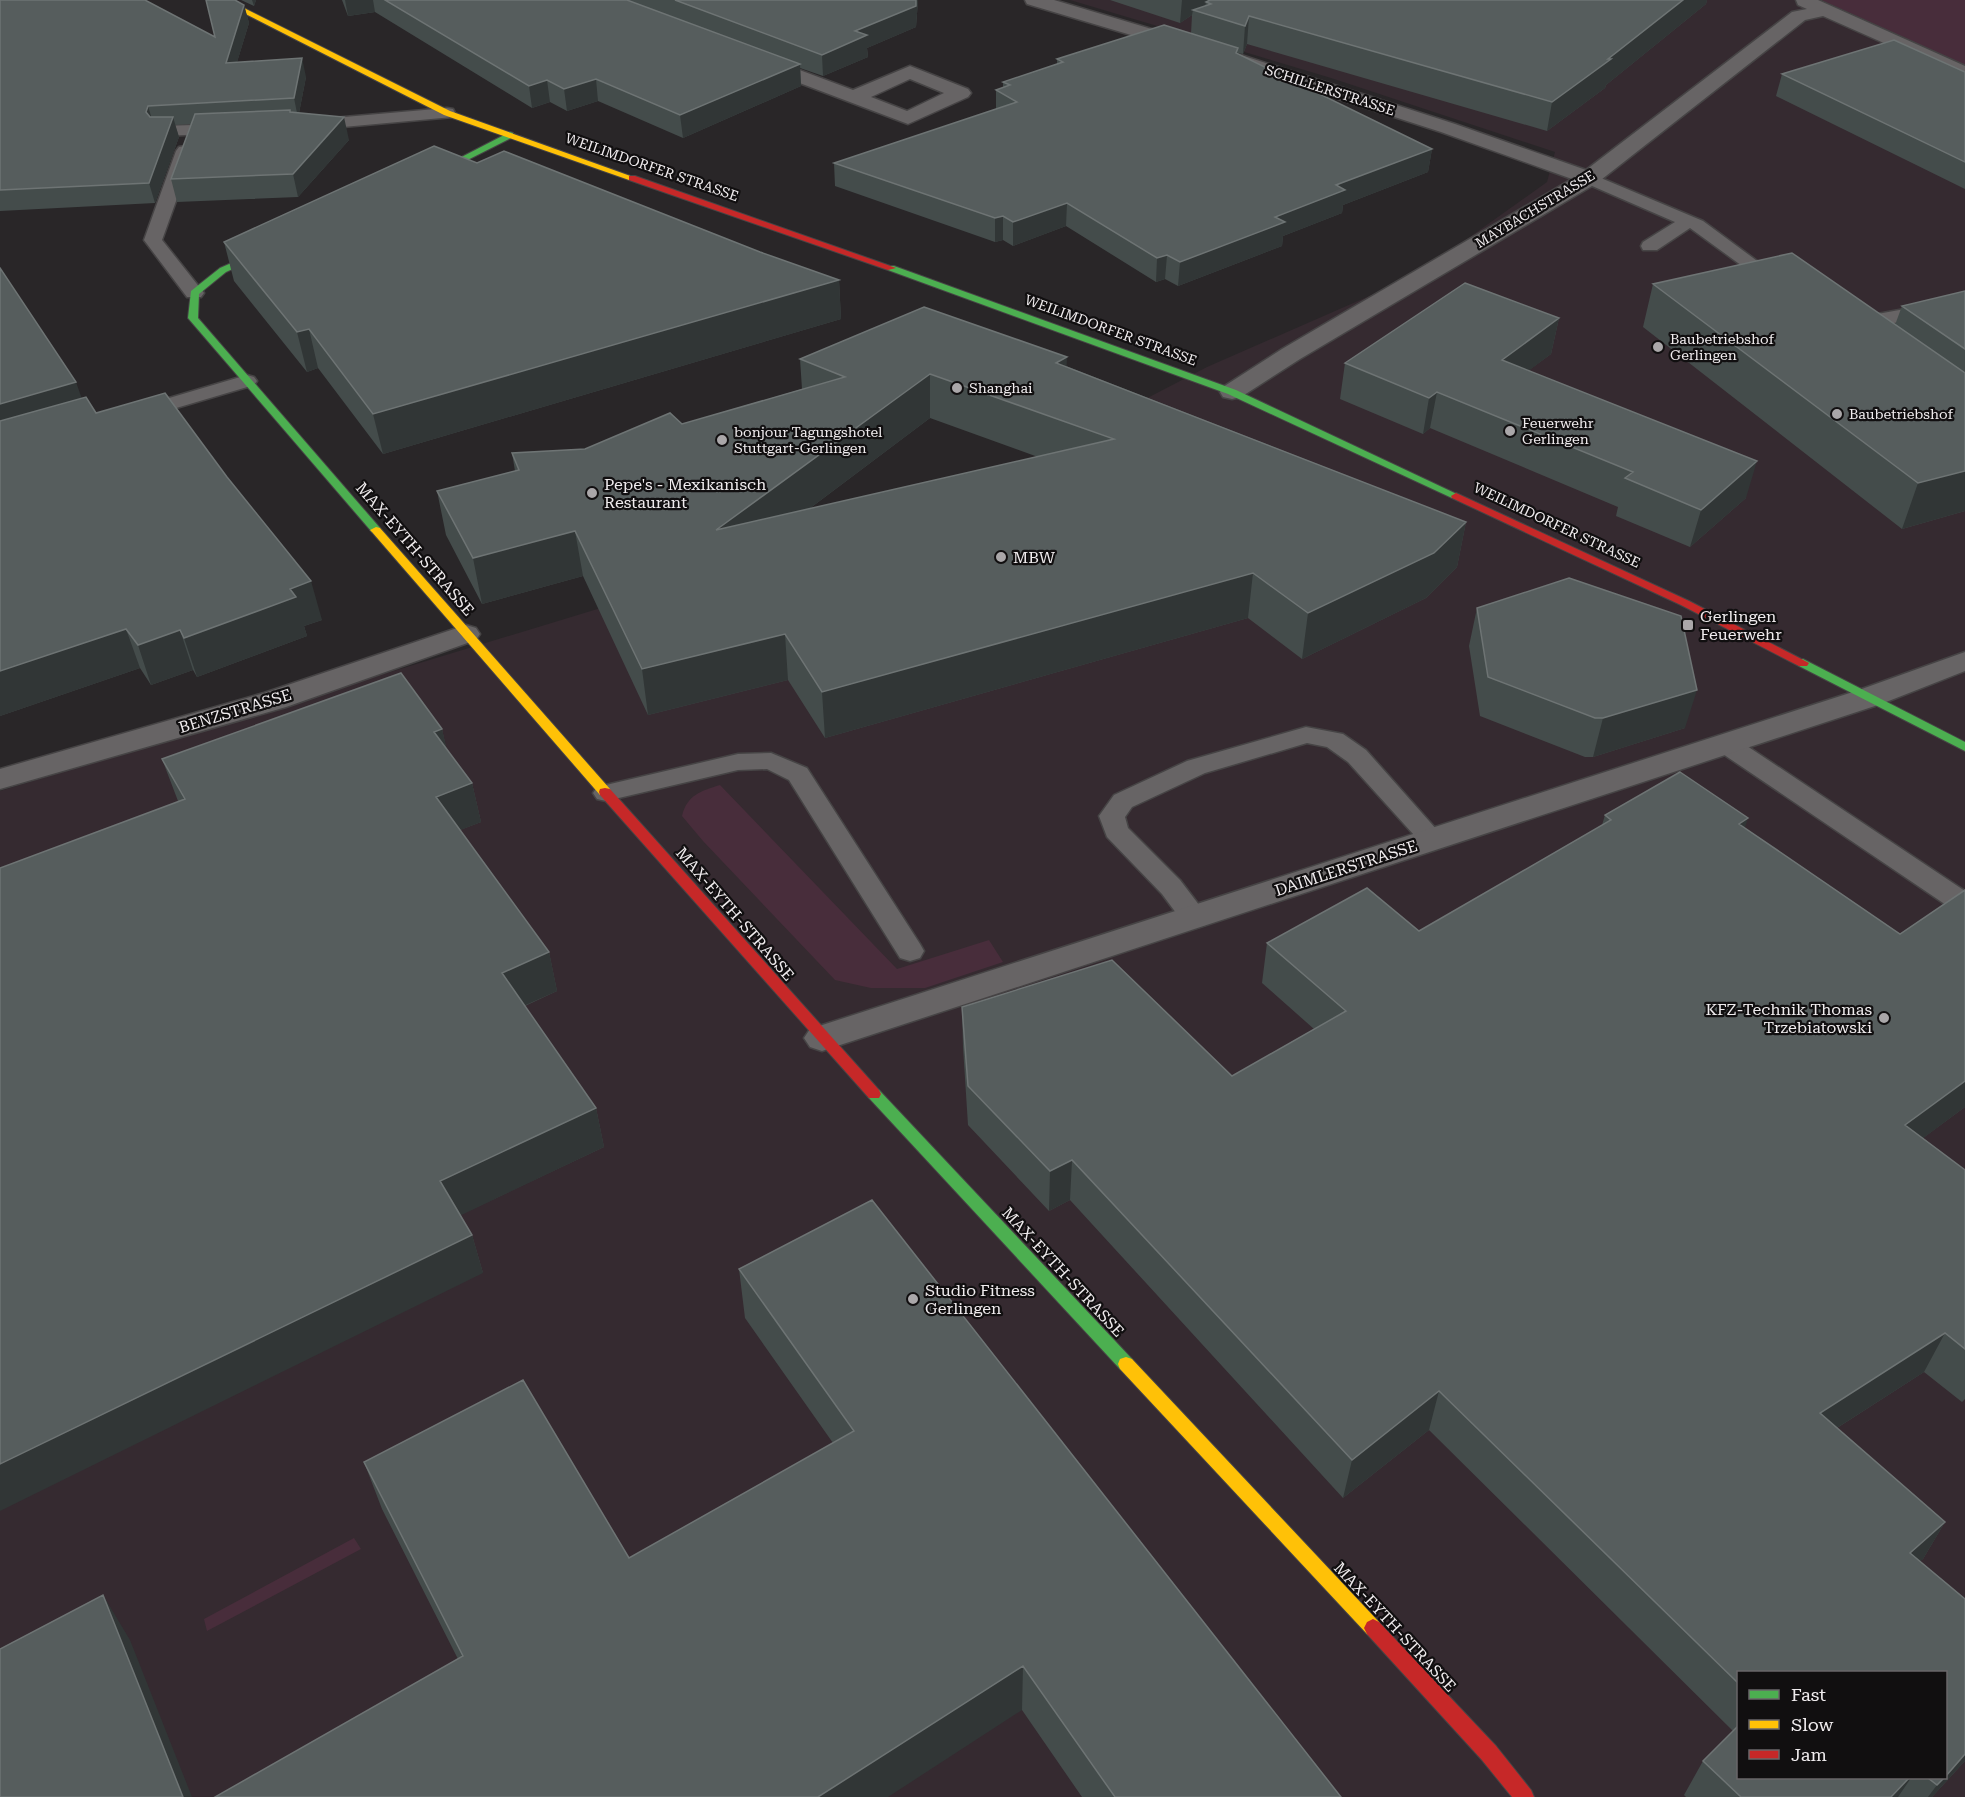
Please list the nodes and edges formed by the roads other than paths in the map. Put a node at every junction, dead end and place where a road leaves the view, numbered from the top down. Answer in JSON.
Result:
{"nodes":[{"id":1,"x":222,"y":0,"type":"edge"},
{"id":2,"x":1034,"y":0,"type":"edge"},
{"id":3,"x":1803,"y":0,"type":"edge"},
{"id":4,"x":1825,"y":10,"type":"junction"},
{"id":5,"x":1187,"y":29,"type":"dead end"},
{"id":6,"x":1167,"y":40,"type":"junction"},
{"id":7,"x":1198,"y":49,"type":"edge"},
{"id":8,"x":743,"y":55,"type":"edge"},
{"id":9,"x":1220,"y":55,"type":"edge"},
{"id":10,"x":1965,"y":73,"type":"edge"},
{"id":11,"x":854,"y":97,"type":"dead end"},
{"id":12,"x":447,"y":113,"type":"junction"},
{"id":13,"x":298,"y":125,"type":"edge"},
{"id":14,"x":239,"y":128,"type":"edge"},
{"id":15,"x":192,"y":130,"type":"junction"},
{"id":16,"x":162,"y":131,"type":"edge"},
{"id":17,"x":510,"y":135,"type":"junction"},
{"id":18,"x":1589,"y":178,"type":"junction"},
{"id":19,"x":410,"y":186,"type":"edge"},
{"id":20,"x":1689,"y":221,"type":"junction"},
{"id":21,"x":286,"y":243,"type":"edge"},
{"id":22,"x":1650,"y":246,"type":"dead end"},
{"id":23,"x":194,"y":293,"type":"junction"},
{"id":24,"x":1792,"y":293,"type":"edge"},
{"id":25,"x":1965,"y":304,"type":"edge"},
{"id":26,"x":1859,"y":341,"type":"edge"},
{"id":27,"x":247,"y":381,"type":"junction"},
{"id":28,"x":1232,"y":392,"type":"junction"},
{"id":29,"x":123,"y":418,"type":"edge"},
{"id":30,"x":466,"y":634,"type":"junction"},
{"id":31,"x":1965,"y":661,"type":"edge"},
{"id":32,"x":1870,"y":697,"type":"junction"},
{"id":33,"x":1726,"y":744,"type":"junction"},
{"id":34,"x":1965,"y":747,"type":"edge"},
{"id":35,"x":0,"y":779,"type":"edge"},
{"id":36,"x":606,"y":793,"type":"junction"},
{"id":37,"x":1432,"y":839,"type":"junction"},
{"id":38,"x":1965,"y":904,"type":"edge"},
{"id":39,"x":1195,"y":918,"type":"junction"},
{"id":40,"x":910,"y":951,"type":"dead end"},
{"id":41,"x":822,"y":1038,"type":"junction"},
{"id":42,"x":1524,"y":1797,"type":"edge"}],
"edges":[{"from":1,"to":12,"type":"main road","name":"WEILIMDORFER STRASSE"},
{"from":2,"to":6,"type":"street"},
{"from":3,"to":4,"type":"street"},
{"from":4,"to":10,"type":"street"},
{"from":4,"to":18,"type":"street","name":"MAYBACHSTRASSE"},
{"from":5,"to":6,"type":"street"},
{"from":6,"to":7,"type":"street"},
{"from":8,"to":11,"type":"street"},
{"from":9,"to":18,"type":"street","name":"SCHILLERSTRASSE"},
{"from":12,"to":13,"type":"lane"},
{"from":12,"to":17,"type":"main road","name":"WEILIMDORFER STRASSE"},
{"from":14,"to":15,"type":"lane"},
{"from":15,"to":16,"type":"lane"},
{"from":15,"to":23,"type":"lane"},
{"from":17,"to":19,"type":"main road"},
{"from":17,"to":28,"type":"main road","name":"WEILIMDORFER STRASSE"},
{"from":18,"to":20,"type":"lane"},
{"from":18,"to":28,"type":"street","name":"MAYBACHSTRASSE"},
{"from":20,"to":22,"type":"lane"},
{"from":20,"to":24,"type":"lane"},
{"from":21,"to":23,"type":"main road"},
{"from":23,"to":27,"type":"main road","name":"MAX-EYTH-STRASSE"},
{"from":25,"to":26,"type":"lane"},
{"from":27,"to":29,"type":"lane"},
{"from":27,"to":30,"type":"main road","name":"MAX-EYTH-STRASSE"},
{"from":28,"to":32,"type":"main road","name":"WEILIMDORFER STRASSE"},
{"from":30,"to":35,"type":"street","name":"BENZSTRASSE"},
{"from":30,"to":36,"type":"main road","name":"MAX-EYTH-STRASSE"},
{"from":31,"to":32,"type":"street","name":"DAIMLERSTRASSE"},
{"from":32,"to":33,"type":"street","name":"DAIMLERSTRASSE"},
{"from":32,"to":34,"type":"main road","name":"WEILIMDORFER STRASSE"},
{"from":33,"to":37,"type":"street","name":"DAIMLERSTRASSE"},
{"from":33,"to":38,"type":"lane"},
{"from":36,"to":40,"type":"lane"},
{"from":36,"to":41,"type":"main road","name":"MAX-EYTH-STRASSE"},
{"from":37,"to":39,"type":"street","name":"DAIMLERSTRASSE"},
{"from":37,"to":39,"type":"lane"},
{"from":39,"to":41,"type":"street","name":"DAIMLERSTRASSE"},
{"from":41,"to":42,"type":"main road","name":"MAX-EYTH-STRASSE"}]}
